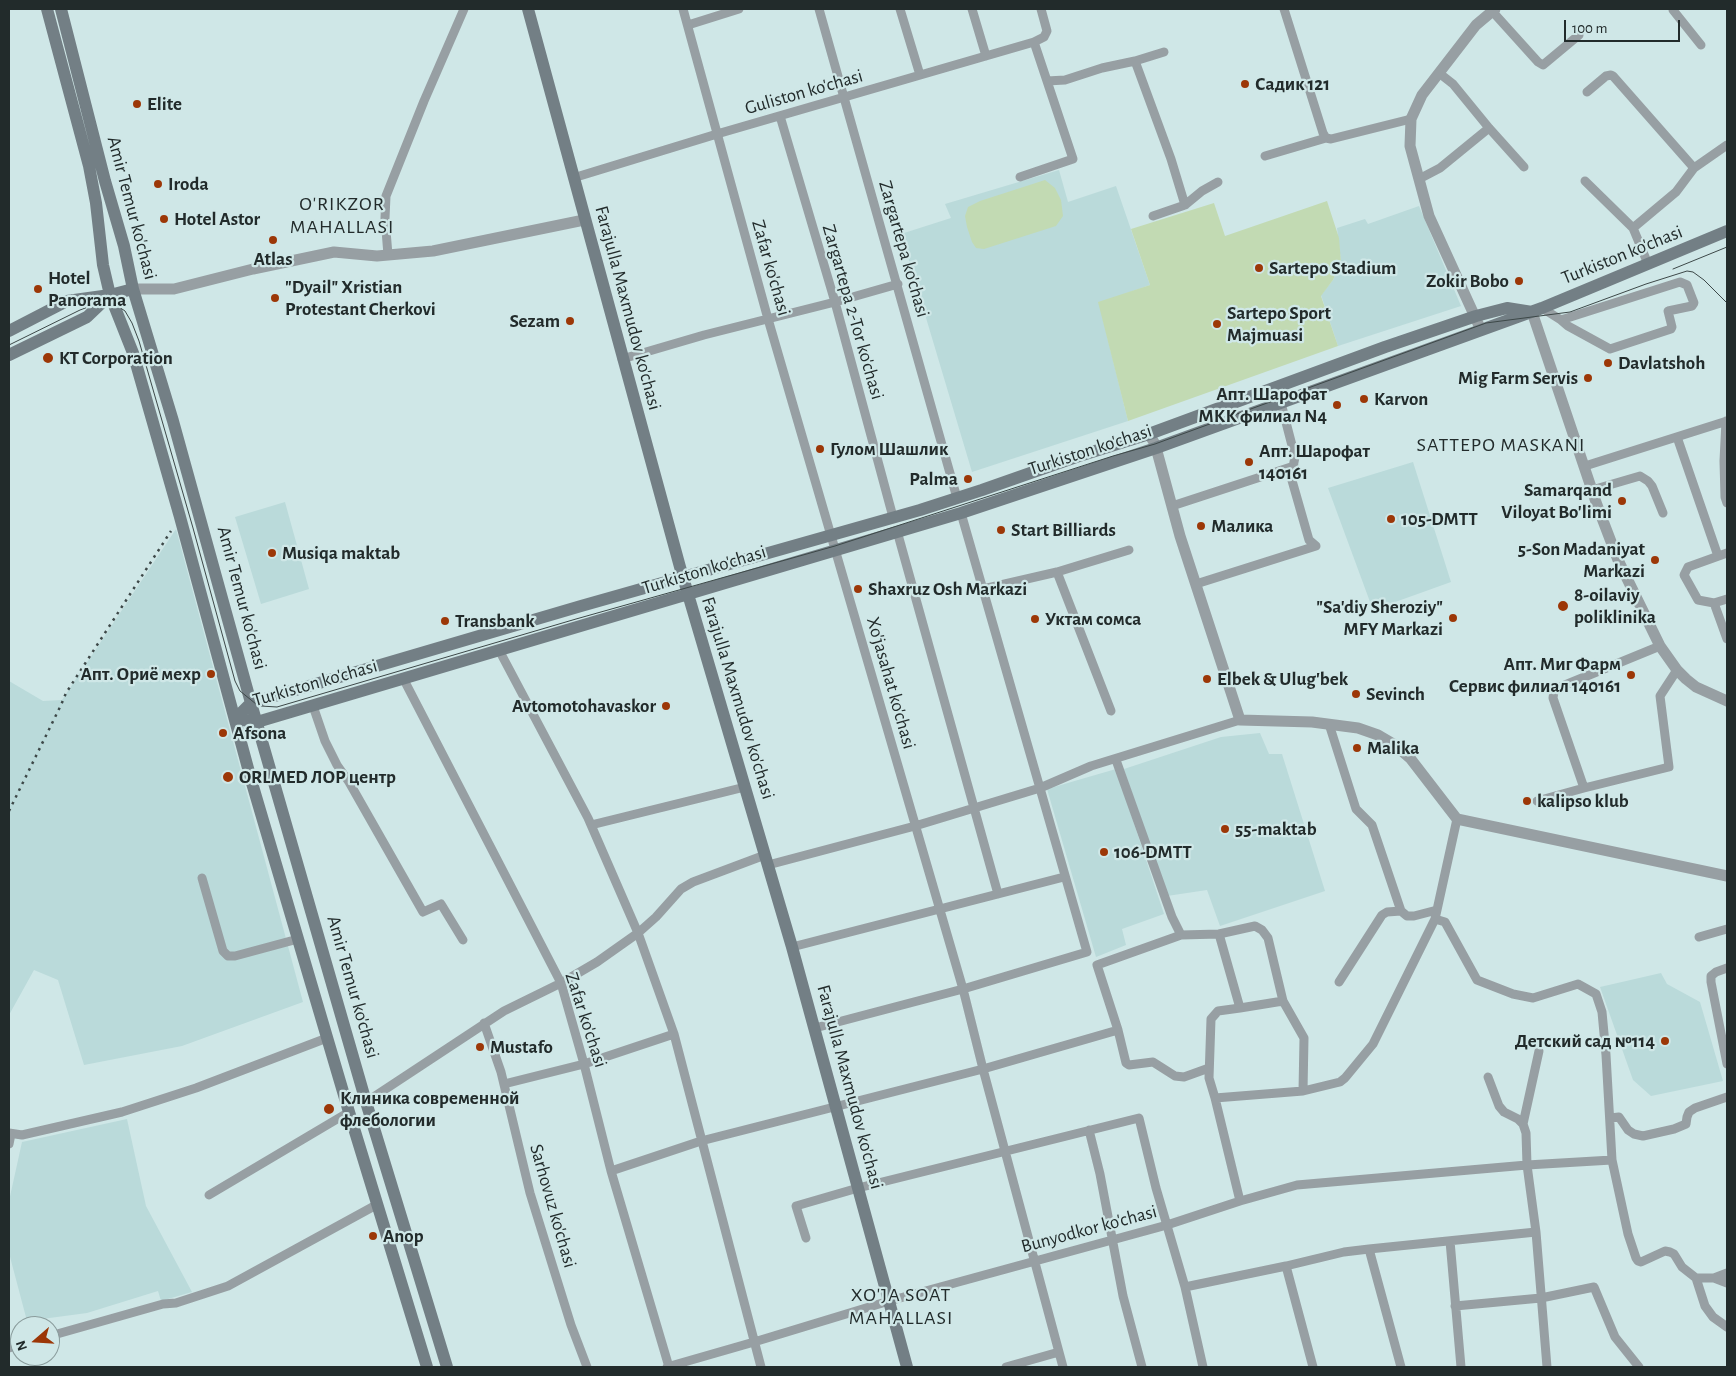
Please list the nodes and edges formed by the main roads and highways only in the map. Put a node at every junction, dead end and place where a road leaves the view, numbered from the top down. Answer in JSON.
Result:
{"nodes":[{"id":1,"x":47,"y":9,"type":"edge"},
{"id":2,"x":61,"y":9,"type":"edge"},
{"id":3,"x":528,"y":9,"type":"edge"},
{"id":4,"x":1727,"y":231,"type":"edge"},
{"id":5,"x":133,"y":288,"type":"junction"},
{"id":6,"x":110,"y":295,"type":"junction"},
{"id":7,"x":1537,"y":310,"type":"junction"},
{"id":8,"x":9,"y":331,"type":"edge"},
{"id":9,"x":9,"y":355,"type":"edge"},
{"id":10,"x":683,"y":577,"type":"junction"},
{"id":11,"x":688,"y":594,"type":"junction"},
{"id":12,"x":251,"y":703,"type":"junction"},
{"id":13,"x":235,"y":719,"type":"junction"},
{"id":14,"x":257,"y":722,"type":"junction"},
{"id":15,"x":427,"y":1367,"type":"edge"},
{"id":16,"x":447,"y":1367,"type":"edge"},
{"id":17,"x":907,"y":1367,"type":"edge"}],
"edges":[{"from":1,"to":6,"type":"main road","name":"Amir Temur ko'chasi"},
{"from":2,"to":5,"type":"main road","name":"Amir Temur ko'chasi"},
{"from":3,"to":10,"type":"main road","name":"Farajulla Maxmudov ko'chasi"},
{"from":4,"to":7,"type":"main road","name":"Turkiston ko'chasi"},
{"from":5,"to":6,"type":"main road"},
{"from":5,"to":12,"type":"main road","name":"Amir Temur ko'chasi"},
{"from":6,"to":8,"type":"main road"},
{"from":6,"to":9,"type":"main road"},
{"from":6,"to":13,"type":"main road","name":"Amir Temur ko'chasi"},
{"from":7,"to":10,"type":"main road","name":"Turkiston ko'chasi"},
{"from":7,"to":11,"type":"main road","name":"Turkiston ko'chasi"},
{"from":10,"to":11,"type":"main road","name":"Farajulla Maxmudov ko'chasi"},
{"from":10,"to":12,"type":"main road","name":"Turkiston ko'chasi"},
{"from":11,"to":14,"type":"main road","name":"Turkiston ko'chasi"},
{"from":11,"to":17,"type":"main road","name":"Farajulla Maxmudov ko'chasi"},
{"from":12,"to":13,"type":"main road","name":"Turkiston ko'chasi"},
{"from":12,"to":14,"type":"main road","name":"Amir Temur ko'chasi"},
{"from":13,"to":14,"type":"main road","name":"Turkiston ko'chasi"},
{"from":13,"to":15,"type":"main road","name":"Amir Temur ko'chasi"},
{"from":14,"to":16,"type":"main road","name":"Amir Temur ko'chasi"}]}
